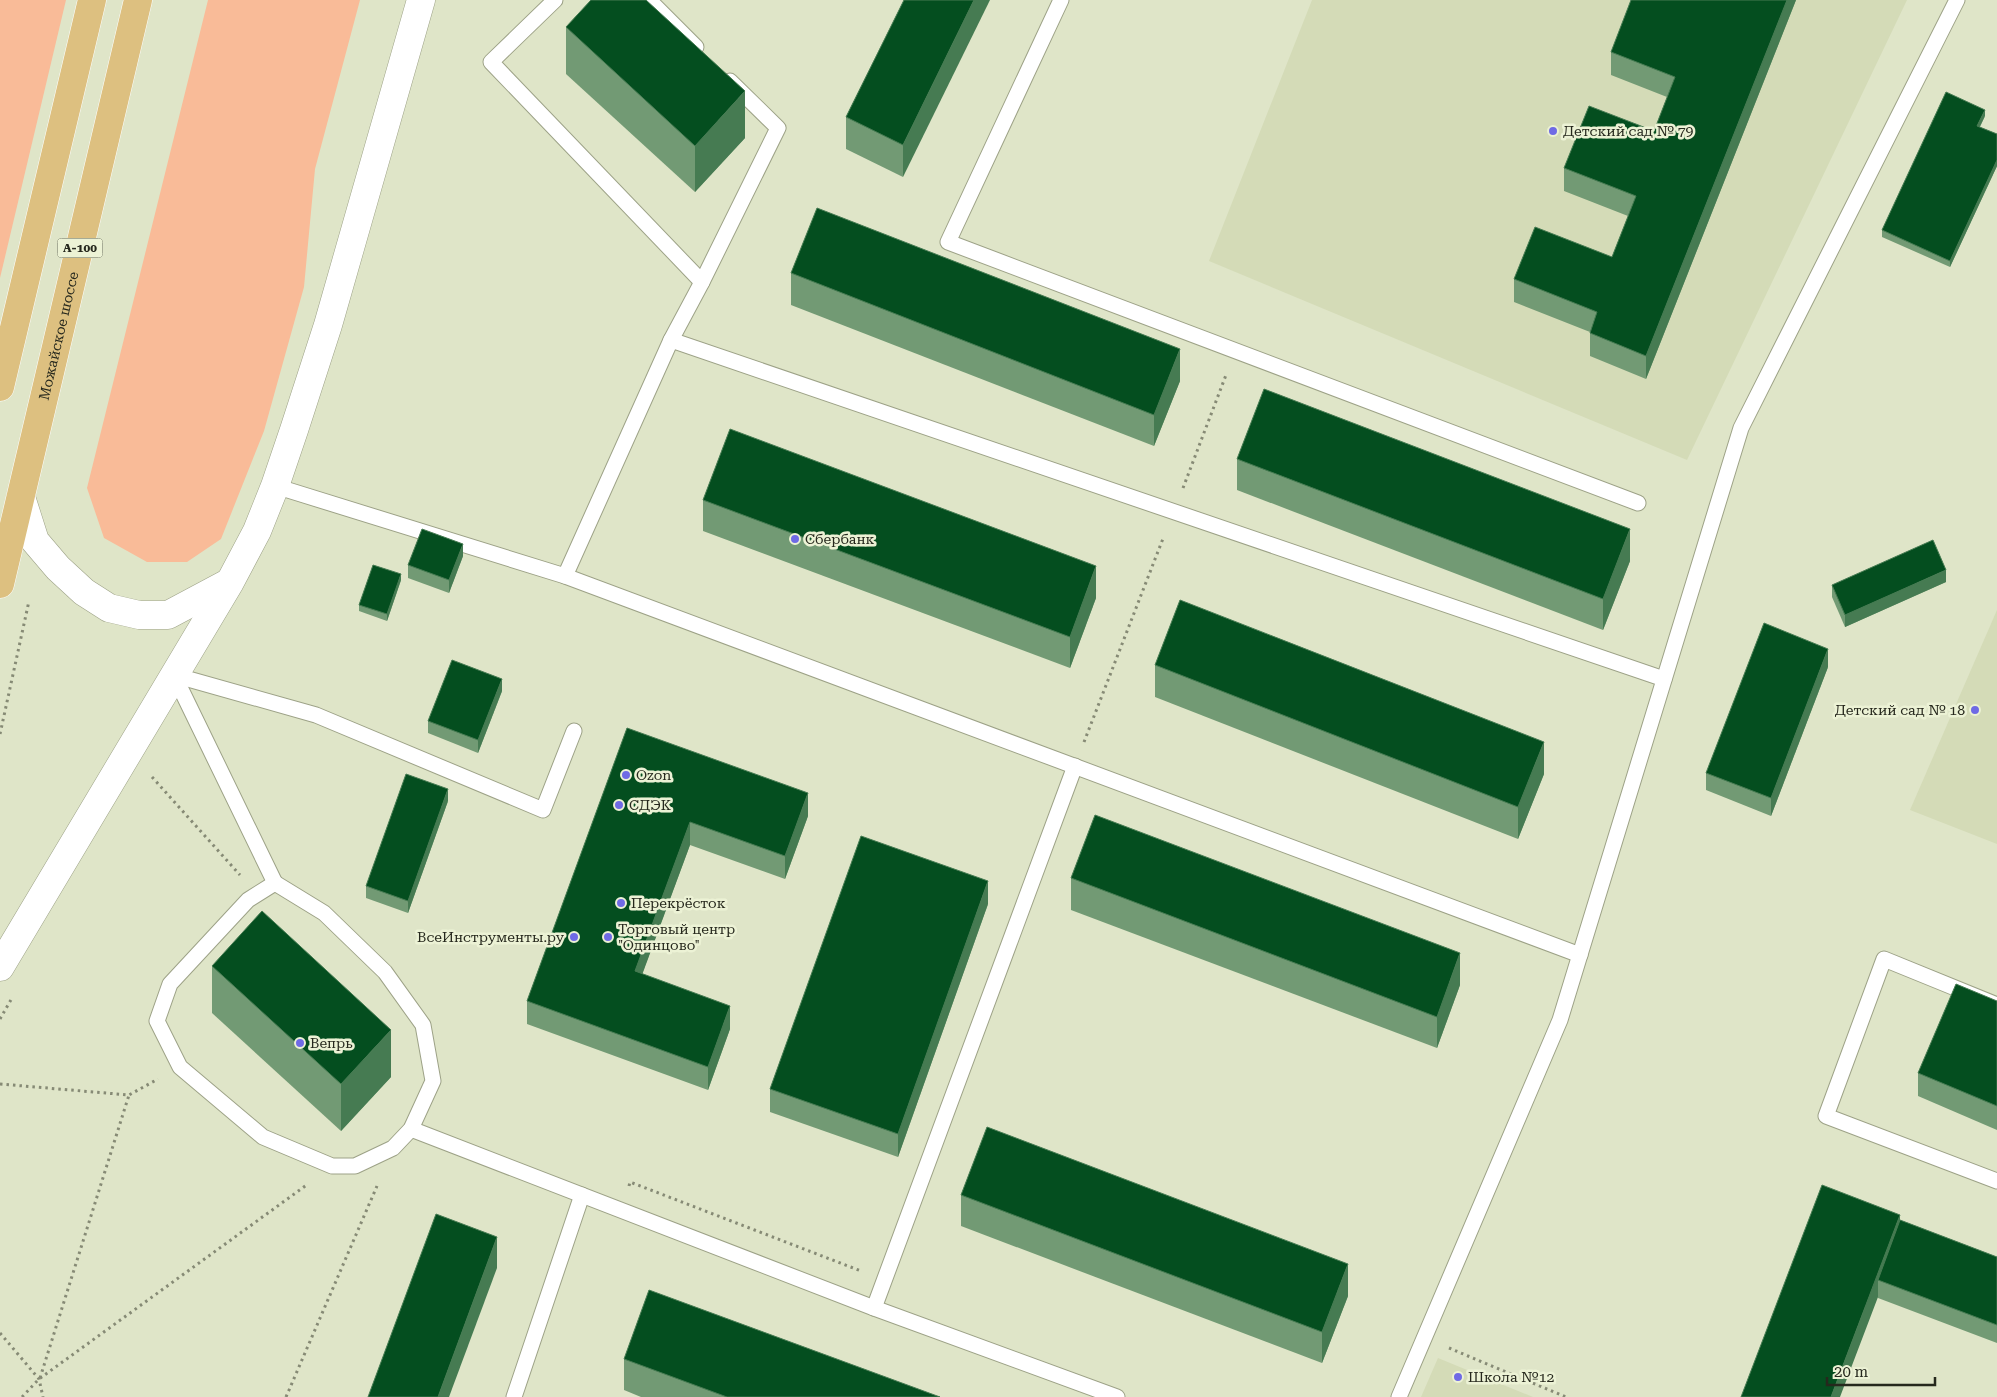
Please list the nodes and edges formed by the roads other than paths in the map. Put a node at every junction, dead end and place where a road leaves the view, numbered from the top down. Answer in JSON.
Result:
{"nodes":[{"id":1,"x":92,"y":0,"type":"edge"},
{"id":2,"x":138,"y":0,"type":"edge"},
{"id":3,"x":421,"y":0,"type":"edge"},
{"id":4,"x":555,"y":0,"type":"edge"},
{"id":5,"x":648,"y":0,"type":"edge"},
{"id":6,"x":1061,"y":0,"type":"edge"},
{"id":7,"x":1957,"y":0,"type":"edge"},
{"id":8,"x":702,"y":282,"type":"junction"},
{"id":9,"x":671,"y":340,"type":"junction"},
{"id":10,"x":0,"y":387,"type":"edge"},
{"id":11,"x":275,"y":486,"type":"junction"},
{"id":12,"x":21,"y":497,"type":"junction"},
{"id":13,"x":1638,"y":503,"type":"dead end"},
{"id":14,"x":565,"y":576,"type":"junction"},
{"id":15,"x":230,"y":582,"type":"junction"},
{"id":16,"x":0,"y":584,"type":"edge"},
{"id":17,"x":174,"y":675,"type":"junction"},
{"id":18,"x":1664,"y":679,"type":"junction"},
{"id":19,"x":574,"y":732,"type":"dead end"},
{"id":20,"x":1075,"y":766,"type":"junction"},
{"id":21,"x":275,"y":884,"type":"junction"},
{"id":22,"x":1580,"y":955,"type":"junction"},
{"id":23,"x":0,"y":967,"type":"edge"},
{"id":24,"x":1997,"y":1005,"type":"edge"},
{"id":25,"x":411,"y":1129,"type":"junction"},
{"id":26,"x":1997,"y":1181,"type":"edge"},
{"id":27,"x":582,"y":1195,"type":"junction"},
{"id":28,"x":874,"y":1308,"type":"junction"},
{"id":29,"x":514,"y":1397,"type":"edge"},
{"id":30,"x":1117,"y":1397,"type":"edge"},
{"id":31,"x":1399,"y":1397,"type":"edge"}],
"edges":[{"from":1,"to":10,"type":"main road"},
{"from":2,"to":12,"type":"main road","name":"Можайское шоссе","number":"А-100"},
{"from":3,"to":11,"type":"street"},
{"from":4,"to":8,"type":"lane"},
{"from":5,"to":8,"type":"lane"},
{"from":6,"to":13,"type":"lane"},
{"from":7,"to":18,"type":"lane"},
{"from":8,"to":9,"type":"lane"},
{"from":9,"to":14,"type":"lane"},
{"from":9,"to":18,"type":"lane"},
{"from":11,"to":14,"type":"lane"},
{"from":11,"to":15,"type":"street"},
{"from":12,"to":15,"type":"street"},
{"from":12,"to":16,"type":"main road","name":"Можайское шоссе","number":"А-100"},
{"from":14,"to":20,"type":"lane"},
{"from":15,"to":17,"type":"street"},
{"from":17,"to":19,"type":"lane"},
{"from":17,"to":21,"type":"lane"},
{"from":17,"to":23,"type":"street"},
{"from":18,"to":22,"type":"lane"},
{"from":20,"to":22,"type":"lane"},
{"from":20,"to":28,"type":"lane"},
{"from":21,"to":25,"type":"lane"},
{"from":21,"to":25,"type":"lane"},
{"from":22,"to":31,"type":"lane"},
{"from":24,"to":26,"type":"lane"},
{"from":25,"to":27,"type":"lane"},
{"from":27,"to":28,"type":"lane"},
{"from":27,"to":29,"type":"lane"},
{"from":28,"to":30,"type":"lane"}]}
